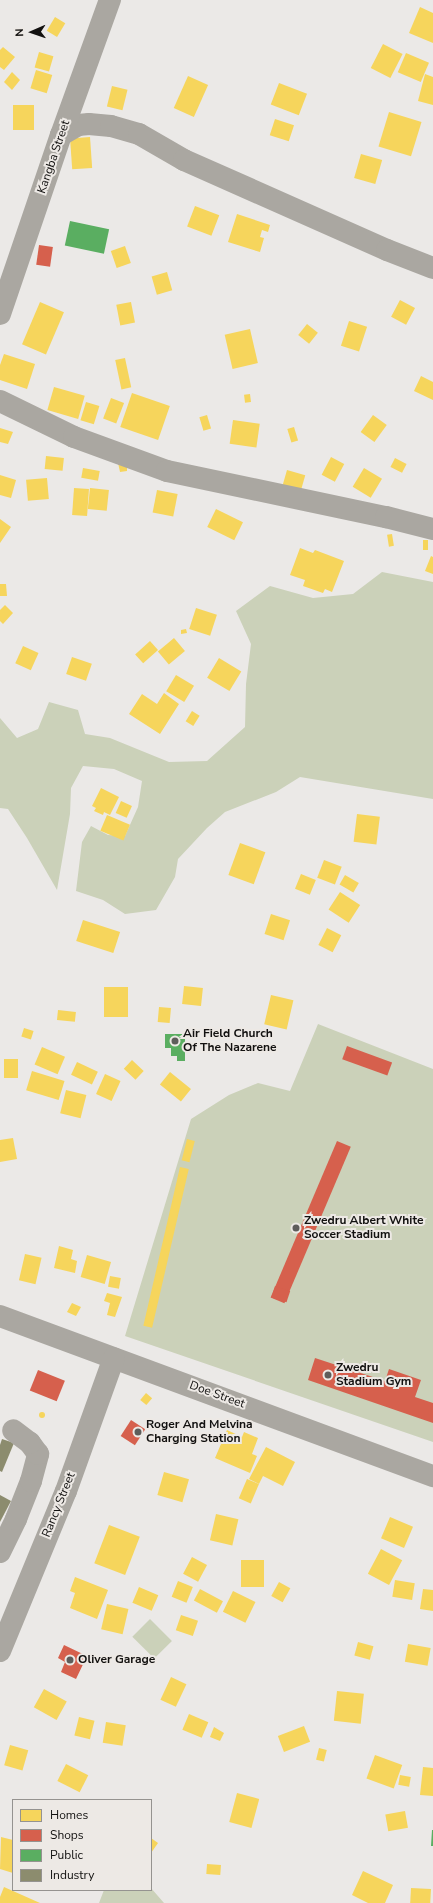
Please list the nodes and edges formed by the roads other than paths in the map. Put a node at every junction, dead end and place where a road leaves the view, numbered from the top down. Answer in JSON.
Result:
{"nodes":[{"id":1,"x":110,"y":0,"type":"edge"},
{"id":2,"x":61,"y":135,"type":"junction"},
{"id":3,"x":433,"y":268,"type":"edge"},
{"id":4,"x":0,"y":314,"type":"edge"},
{"id":5,"x":0,"y":401,"type":"edge"},
{"id":6,"x":433,"y":529,"type":"edge"},
{"id":7,"x":0,"y":1316,"type":"edge"},
{"id":8,"x":114,"y":1358,"type":"junction"},
{"id":9,"x":12,"y":1430,"type":"dead end"},
{"id":10,"x":433,"y":1476,"type":"edge"},
{"id":11,"x":0,"y":1552,"type":"edge"},
{"id":12,"x":2,"y":1637,"type":"edge"}],
"edges":[{"from":1,"to":2,"type":"street","name":"Kangba Street"},
{"from":2,"to":3,"type":"street"},
{"from":2,"to":4,"type":"street","name":"Kangba Street"},
{"from":5,"to":6,"type":"street"},
{"from":7,"to":8,"type":"street","name":"Doe Street"},
{"from":8,"to":10,"type":"street","name":"Doe Street"},
{"from":8,"to":12,"type":"street","name":"Rancy Street"},
{"from":9,"to":11,"type":"street"}]}
